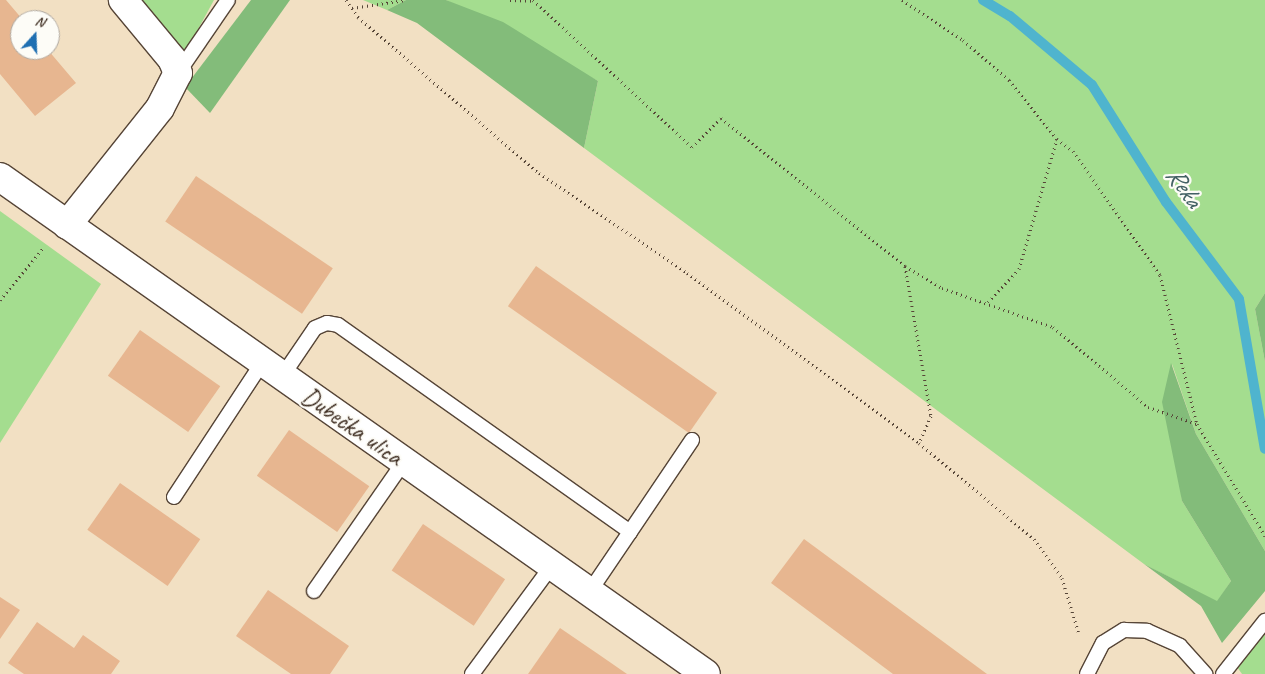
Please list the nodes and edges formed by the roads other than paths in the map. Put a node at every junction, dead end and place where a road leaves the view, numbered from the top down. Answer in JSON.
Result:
{"nodes":[{"id":1,"x":123,"y":0,"type":"edge"},
{"id":2,"x":228,"y":0,"type":"edge"},
{"id":3,"x":178,"y":73,"type":"junction"},
{"id":4,"x":0,"y":177,"type":"edge"},
{"id":5,"x":59,"y":232,"type":"junction"},
{"id":6,"x":271,"y":370,"type":"junction"},
{"id":7,"x":692,"y":440,"type":"dead end"},
{"id":8,"x":403,"y":463,"type":"junction"},
{"id":9,"x":174,"y":497,"type":"dead end"},
{"id":10,"x":630,"y":532,"type":"junction"},
{"id":11,"x":551,"y":566,"type":"junction"},
{"id":12,"x":314,"y":591,"type":"dead end"},
{"id":13,"x":590,"y":592,"type":"junction"},
{"id":14,"x":1265,"y":621,"type":"edge"},
{"id":15,"x":692,"y":670,"type":"edge"},
{"id":16,"x":1088,"y":670,"type":"edge"},
{"id":17,"x":472,"y":674,"type":"edge"},
{"id":18,"x":1205,"y":674,"type":"edge"},
{"id":19,"x":1223,"y":674,"type":"edge"}],
"edges":[{"from":1,"to":3,"type":"street"},
{"from":2,"to":3,"type":"lane"},
{"from":3,"to":5,"type":"street"},
{"from":4,"to":5,"type":"street","name":"Dubečka ulica"},
{"from":5,"to":6,"type":"street","name":"Dubečka ulica"},
{"from":6,"to":8,"type":"street","name":"Dubečka ulica"},
{"from":6,"to":9,"type":"lane"},
{"from":6,"to":10,"type":"lane"},
{"from":7,"to":10,"type":"lane"},
{"from":8,"to":11,"type":"street","name":"Dubečka ulica"},
{"from":8,"to":12,"type":"lane"},
{"from":10,"to":13,"type":"lane"},
{"from":11,"to":13,"type":"street","name":"Dubečka ulica"},
{"from":11,"to":17,"type":"lane"},
{"from":13,"to":15,"type":"street","name":"Dubečka ulica"},
{"from":14,"to":19,"type":"lane"},
{"from":16,"to":18,"type":"lane"}]}
